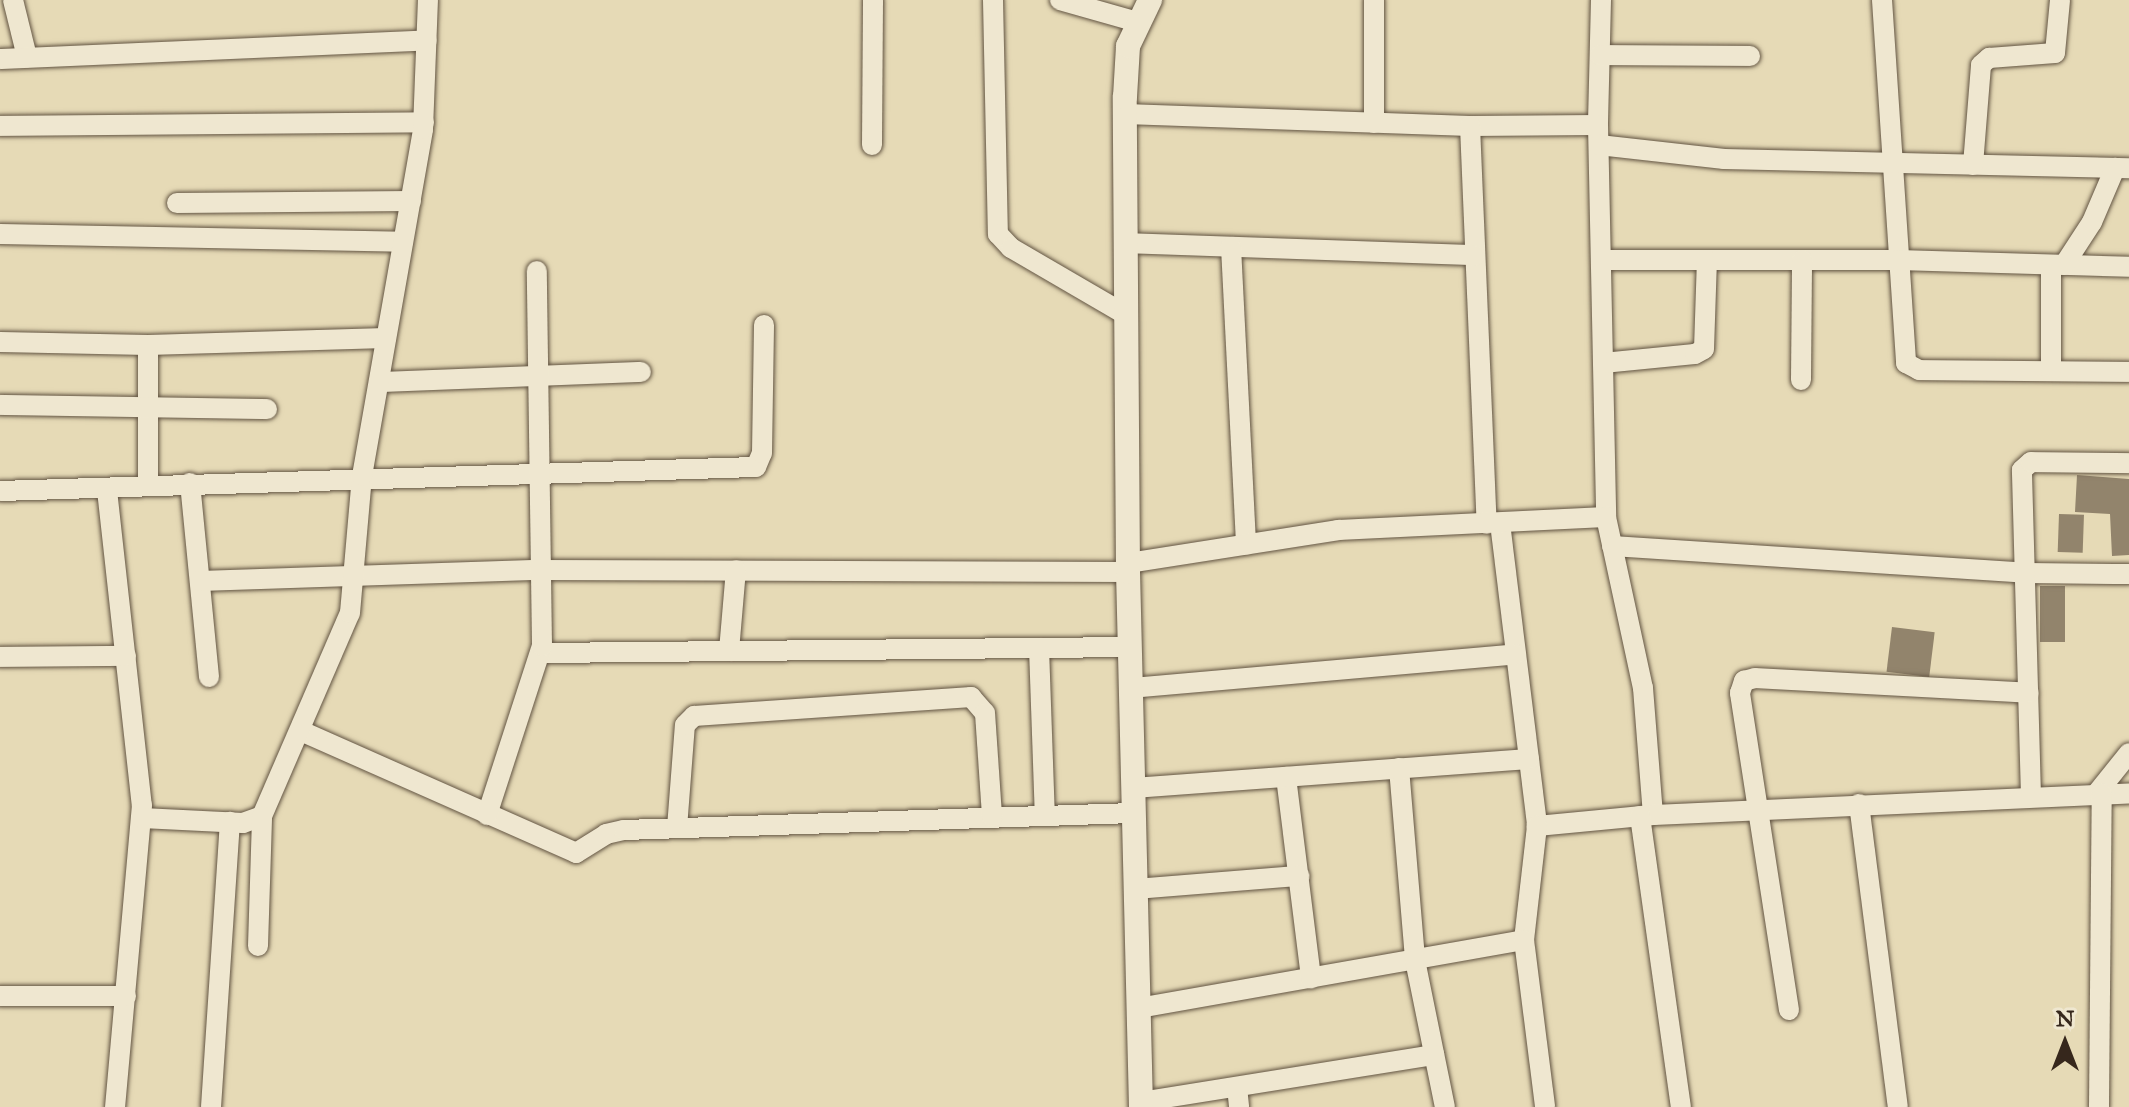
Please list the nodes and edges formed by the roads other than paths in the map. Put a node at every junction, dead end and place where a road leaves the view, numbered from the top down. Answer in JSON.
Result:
{"nodes":[{"id":1,"x":13,"y":0,"type":"edge"},
{"id":2,"x":428,"y":0,"type":"edge"},
{"id":3,"x":873,"y":0,"type":"edge"},
{"id":4,"x":993,"y":0,"type":"edge"},
{"id":5,"x":1060,"y":0,"type":"edge"},
{"id":6,"x":1150,"y":0,"type":"edge"},
{"id":7,"x":1374,"y":0,"type":"edge"},
{"id":8,"x":1601,"y":0,"type":"edge"},
{"id":9,"x":1882,"y":0,"type":"edge"},
{"id":10,"x":2060,"y":0,"type":"edge"},
{"id":11,"x":1138,"y":22,"type":"junction"},
{"id":12,"x":427,"y":40,"type":"junction"},
{"id":13,"x":1600,"y":55,"type":"junction"},
{"id":14,"x":1750,"y":56,"type":"dead end"},
{"id":15,"x":27,"y":57,"type":"junction"},
{"id":16,"x":0,"y":59,"type":"edge"},
{"id":17,"x":1125,"y":114,"type":"junction"},
{"id":18,"x":424,"y":122,"type":"junction"},
{"id":19,"x":1374,"y":123,"type":"junction"},
{"id":20,"x":0,"y":126,"type":"edge"},
{"id":21,"x":1470,"y":126,"type":"junction"},
{"id":22,"x":1598,"y":135,"type":"junction"},
{"id":23,"x":872,"y":145,"type":"dead end"},
{"id":24,"x":1892,"y":164,"type":"junction"},
{"id":25,"x":1973,"y":165,"type":"junction"},
{"id":26,"x":2122,"y":168,"type":"edge"},
{"id":27,"x":411,"y":201,"type":"junction"},
{"id":28,"x":177,"y":203,"type":"dead end"},
{"id":29,"x":0,"y":234,"type":"edge"},
{"id":30,"x":403,"y":242,"type":"junction"},
{"id":31,"x":1126,"y":243,"type":"junction"},
{"id":32,"x":1231,"y":247,"type":"junction"},
{"id":33,"x":1475,"y":255,"type":"junction"},
{"id":34,"x":1601,"y":260,"type":"junction"},
{"id":35,"x":1707,"y":260,"type":"junction"},
{"id":36,"x":1802,"y":260,"type":"junction"},
{"id":37,"x":1898,"y":260,"type":"junction"},
{"id":38,"x":2058,"y":265,"type":"junction"},
{"id":39,"x":2129,"y":267,"type":"edge"},
{"id":40,"x":537,"y":271,"type":"dead end"},
{"id":41,"x":1126,"y":315,"type":"junction"},
{"id":42,"x":764,"y":325,"type":"dead end"},
{"id":43,"x":386,"y":338,"type":"junction"},
{"id":44,"x":0,"y":342,"type":"edge"},
{"id":45,"x":148,"y":345,"type":"junction"},
{"id":46,"x":1603,"y":363,"type":"junction"},
{"id":47,"x":2051,"y":371,"type":"junction"},
{"id":48,"x":641,"y":372,"type":"dead end"},
{"id":49,"x":2129,"y":372,"type":"edge"},
{"id":50,"x":535,"y":377,"type":"junction"},
{"id":51,"x":1801,"y":380,"type":"dead end"},
{"id":52,"x":379,"y":382,"type":"junction"},
{"id":53,"x":0,"y":405,"type":"edge"},
{"id":54,"x":148,"y":407,"type":"junction"},
{"id":55,"x":267,"y":409,"type":"dead end"},
{"id":56,"x":2129,"y":463,"type":"edge"},
{"id":57,"x":537,"y":474,"type":"junction"},
{"id":58,"x":362,"y":476,"type":"junction"},
{"id":59,"x":190,"y":483,"type":"junction"},
{"id":60,"x":148,"y":484,"type":"junction"},
{"id":61,"x":107,"y":490,"type":"junction"},
{"id":62,"x":0,"y":491,"type":"edge"},
{"id":63,"x":1606,"y":517,"type":"junction"},
{"id":64,"x":1494,"y":524,"type":"junction"},
{"id":65,"x":1246,"y":545,"type":"junction"},
{"id":66,"x":1612,"y":546,"type":"junction"},
{"id":67,"x":1128,"y":568,"type":"junction"},
{"id":68,"x":540,"y":570,"type":"junction"},
{"id":69,"x":736,"y":570,"type":"junction"},
{"id":70,"x":2026,"y":573,"type":"junction"},
{"id":71,"x":354,"y":574,"type":"junction"},
{"id":72,"x":2129,"y":574,"type":"edge"},
{"id":73,"x":200,"y":581,"type":"junction"},
{"id":74,"x":1130,"y":647,"type":"junction"},
{"id":75,"x":1039,"y":648,"type":"junction"},
{"id":76,"x":729,"y":651,"type":"junction"},
{"id":77,"x":541,"y":653,"type":"junction"},
{"id":78,"x":1516,"y":654,"type":"junction"},
{"id":79,"x":126,"y":656,"type":"junction"},
{"id":80,"x":0,"y":657,"type":"edge"},
{"id":81,"x":209,"y":677,"type":"dead end"},
{"id":82,"x":1131,"y":688,"type":"junction"},
{"id":83,"x":2029,"y":693,"type":"junction"},
{"id":84,"x":301,"y":731,"type":"junction"},
{"id":85,"x":2129,"y":753,"type":"edge"},
{"id":86,"x":1529,"y":759,"type":"junction"},
{"id":87,"x":1399,"y":768,"type":"junction"},
{"id":88,"x":1286,"y":777,"type":"junction"},
{"id":89,"x":2100,"y":793,"type":"junction"},
{"id":90,"x":2129,"y":793,"type":"edge"},
{"id":91,"x":2031,"y":796,"type":"junction"},
{"id":92,"x":1133,"y":800,"type":"junction"},
{"id":93,"x":1859,"y":804,"type":"junction"},
{"id":94,"x":1756,"y":809,"type":"junction"},
{"id":95,"x":487,"y":815,"type":"junction"},
{"id":96,"x":1646,"y":815,"type":"junction"},
{"id":97,"x":262,"y":816,"type":"junction"},
{"id":98,"x":1045,"y":816,"type":"junction"},
{"id":99,"x":992,"y":817,"type":"junction"},
{"id":100,"x":142,"y":818,"type":"junction"},
{"id":101,"x":230,"y":822,"type":"junction"},
{"id":102,"x":1537,"y":826,"type":"junction"},
{"id":103,"x":677,"y":828,"type":"junction"},
{"id":104,"x":1299,"y":876,"type":"junction"},
{"id":105,"x":1136,"y":889,"type":"junction"},
{"id":106,"x":1524,"y":940,"type":"junction"},
{"id":107,"x":258,"y":946,"type":"dead end"},
{"id":108,"x":1415,"y":960,"type":"junction"},
{"id":109,"x":1311,"y":978,"type":"junction"},
{"id":110,"x":0,"y":996,"type":"edge"},
{"id":111,"x":126,"y":996,"type":"junction"},
{"id":112,"x":1138,"y":1008,"type":"junction"},
{"id":113,"x":1789,"y":1010,"type":"dead end"},
{"id":114,"x":1434,"y":1055,"type":"junction"},
{"id":115,"x":1238,"y":1097,"type":"edge"},
{"id":116,"x":1140,"y":1104,"type":"edge"},
{"id":117,"x":115,"y":1107,"type":"edge"},
{"id":118,"x":211,"y":1107,"type":"edge"},
{"id":119,"x":1445,"y":1107,"type":"edge"},
{"id":120,"x":1545,"y":1107,"type":"edge"},
{"id":121,"x":1681,"y":1107,"type":"edge"},
{"id":122,"x":1898,"y":1107,"type":"edge"},
{"id":123,"x":2099,"y":1107,"type":"edge"}],
"edges":[{"from":1,"to":15,"type":"street"},
{"from":2,"to":12,"type":"street"},
{"from":3,"to":23,"type":"street"},
{"from":4,"to":41,"type":"street"},
{"from":5,"to":11,"type":"street"},
{"from":6,"to":11,"type":"street"},
{"from":7,"to":19,"type":"street"},
{"from":8,"to":13,"type":"street"},
{"from":9,"to":24,"type":"street"},
{"from":10,"to":25,"type":"street"},
{"from":11,"to":17,"type":"street"},
{"from":12,"to":15,"type":"street"},
{"from":12,"to":18,"type":"street"},
{"from":13,"to":14,"type":"street"},
{"from":13,"to":22,"type":"street"},
{"from":15,"to":16,"type":"street"},
{"from":17,"to":19,"type":"street"},
{"from":17,"to":31,"type":"street"},
{"from":18,"to":20,"type":"street"},
{"from":18,"to":27,"type":"street"},
{"from":19,"to":21,"type":"street"},
{"from":21,"to":22,"type":"street"},
{"from":21,"to":33,"type":"street"},
{"from":22,"to":24,"type":"street"},
{"from":22,"to":34,"type":"street"},
{"from":24,"to":25,"type":"street"},
{"from":24,"to":37,"type":"street"},
{"from":25,"to":26,"type":"street"},
{"from":26,"to":38,"type":"street"},
{"from":27,"to":28,"type":"street"},
{"from":27,"to":30,"type":"street"},
{"from":29,"to":30,"type":"street"},
{"from":30,"to":43,"type":"street"},
{"from":31,"to":32,"type":"street"},
{"from":31,"to":41,"type":"street"},
{"from":32,"to":33,"type":"street"},
{"from":32,"to":65,"type":"street"},
{"from":33,"to":64,"type":"street"},
{"from":34,"to":35,"type":"street"},
{"from":34,"to":46,"type":"street"},
{"from":35,"to":36,"type":"street"},
{"from":35,"to":46,"type":"street"},
{"from":36,"to":37,"type":"street"},
{"from":36,"to":51,"type":"street"},
{"from":37,"to":38,"type":"street"},
{"from":37,"to":47,"type":"street"},
{"from":38,"to":39,"type":"street"},
{"from":38,"to":47,"type":"street"},
{"from":40,"to":50,"type":"street"},
{"from":41,"to":67,"type":"street"},
{"from":42,"to":57,"type":"street"},
{"from":43,"to":45,"type":"street"},
{"from":43,"to":52,"type":"street"},
{"from":44,"to":45,"type":"street"},
{"from":45,"to":54,"type":"street"},
{"from":46,"to":63,"type":"street"},
{"from":47,"to":49,"type":"street"},
{"from":48,"to":50,"type":"street"},
{"from":50,"to":52,"type":"street"},
{"from":50,"to":57,"type":"street"},
{"from":52,"to":58,"type":"street"},
{"from":53,"to":54,"type":"street"},
{"from":54,"to":55,"type":"street"},
{"from":54,"to":60,"type":"street"},
{"from":56,"to":70,"type":"street"},
{"from":57,"to":58,"type":"street"},
{"from":57,"to":68,"type":"street"},
{"from":58,"to":59,"type":"street"},
{"from":58,"to":71,"type":"street"},
{"from":59,"to":60,"type":"street"},
{"from":59,"to":73,"type":"street"},
{"from":60,"to":61,"type":"street"},
{"from":61,"to":62,"type":"street"},
{"from":61,"to":79,"type":"street"},
{"from":63,"to":64,"type":"street"},
{"from":63,"to":66,"type":"street"},
{"from":64,"to":65,"type":"street"},
{"from":64,"to":78,"type":"street"},
{"from":65,"to":67,"type":"street"},
{"from":66,"to":70,"type":"street"},
{"from":66,"to":96,"type":"street"},
{"from":67,"to":69,"type":"street"},
{"from":67,"to":74,"type":"street"},
{"from":68,"to":69,"type":"street"},
{"from":68,"to":71,"type":"street"},
{"from":68,"to":77,"type":"street"},
{"from":69,"to":76,"type":"street"},
{"from":70,"to":72,"type":"street"},
{"from":70,"to":83,"type":"street"},
{"from":71,"to":73,"type":"street"},
{"from":71,"to":84,"type":"street"},
{"from":73,"to":81,"type":"street"},
{"from":74,"to":75,"type":"street"},
{"from":74,"to":82,"type":"street"},
{"from":75,"to":76,"type":"street"},
{"from":75,"to":98,"type":"street"},
{"from":76,"to":77,"type":"street"},
{"from":77,"to":95,"type":"street"},
{"from":78,"to":82,"type":"street"},
{"from":78,"to":86,"type":"street"},
{"from":79,"to":80,"type":"street"},
{"from":79,"to":100,"type":"street"},
{"from":82,"to":92,"type":"street"},
{"from":83,"to":91,"type":"street"},
{"from":83,"to":94,"type":"street"},
{"from":84,"to":95,"type":"street"},
{"from":84,"to":97,"type":"street"},
{"from":85,"to":89,"type":"street"},
{"from":86,"to":87,"type":"street"},
{"from":86,"to":102,"type":"street"},
{"from":87,"to":88,"type":"street"},
{"from":87,"to":108,"type":"street"},
{"from":88,"to":92,"type":"street"},
{"from":88,"to":104,"type":"street"},
{"from":89,"to":90,"type":"street"},
{"from":89,"to":91,"type":"street"},
{"from":89,"to":123,"type":"street"},
{"from":91,"to":93,"type":"street"},
{"from":92,"to":98,"type":"street"},
{"from":92,"to":105,"type":"street"},
{"from":93,"to":94,"type":"street"},
{"from":93,"to":122,"type":"street"},
{"from":94,"to":96,"type":"street"},
{"from":94,"to":113,"type":"street"},
{"from":95,"to":103,"type":"street"},
{"from":96,"to":102,"type":"street"},
{"from":96,"to":121,"type":"street"},
{"from":97,"to":101,"type":"street"},
{"from":97,"to":107,"type":"street"},
{"from":98,"to":99,"type":"street"},
{"from":99,"to":103,"type":"street"},
{"from":99,"to":103,"type":"street"},
{"from":100,"to":101,"type":"street"},
{"from":100,"to":111,"type":"street"},
{"from":101,"to":118,"type":"street"},
{"from":102,"to":106,"type":"street"},
{"from":104,"to":105,"type":"street"},
{"from":104,"to":109,"type":"street"},
{"from":105,"to":112,"type":"street"},
{"from":106,"to":108,"type":"street"},
{"from":106,"to":120,"type":"street"},
{"from":108,"to":109,"type":"street"},
{"from":108,"to":114,"type":"street"},
{"from":109,"to":112,"type":"street"},
{"from":110,"to":111,"type":"street"},
{"from":111,"to":117,"type":"street"},
{"from":112,"to":116,"type":"street"},
{"from":114,"to":115,"type":"street"},
{"from":114,"to":119,"type":"street"},
{"from":115,"to":116,"type":"street"}]}
